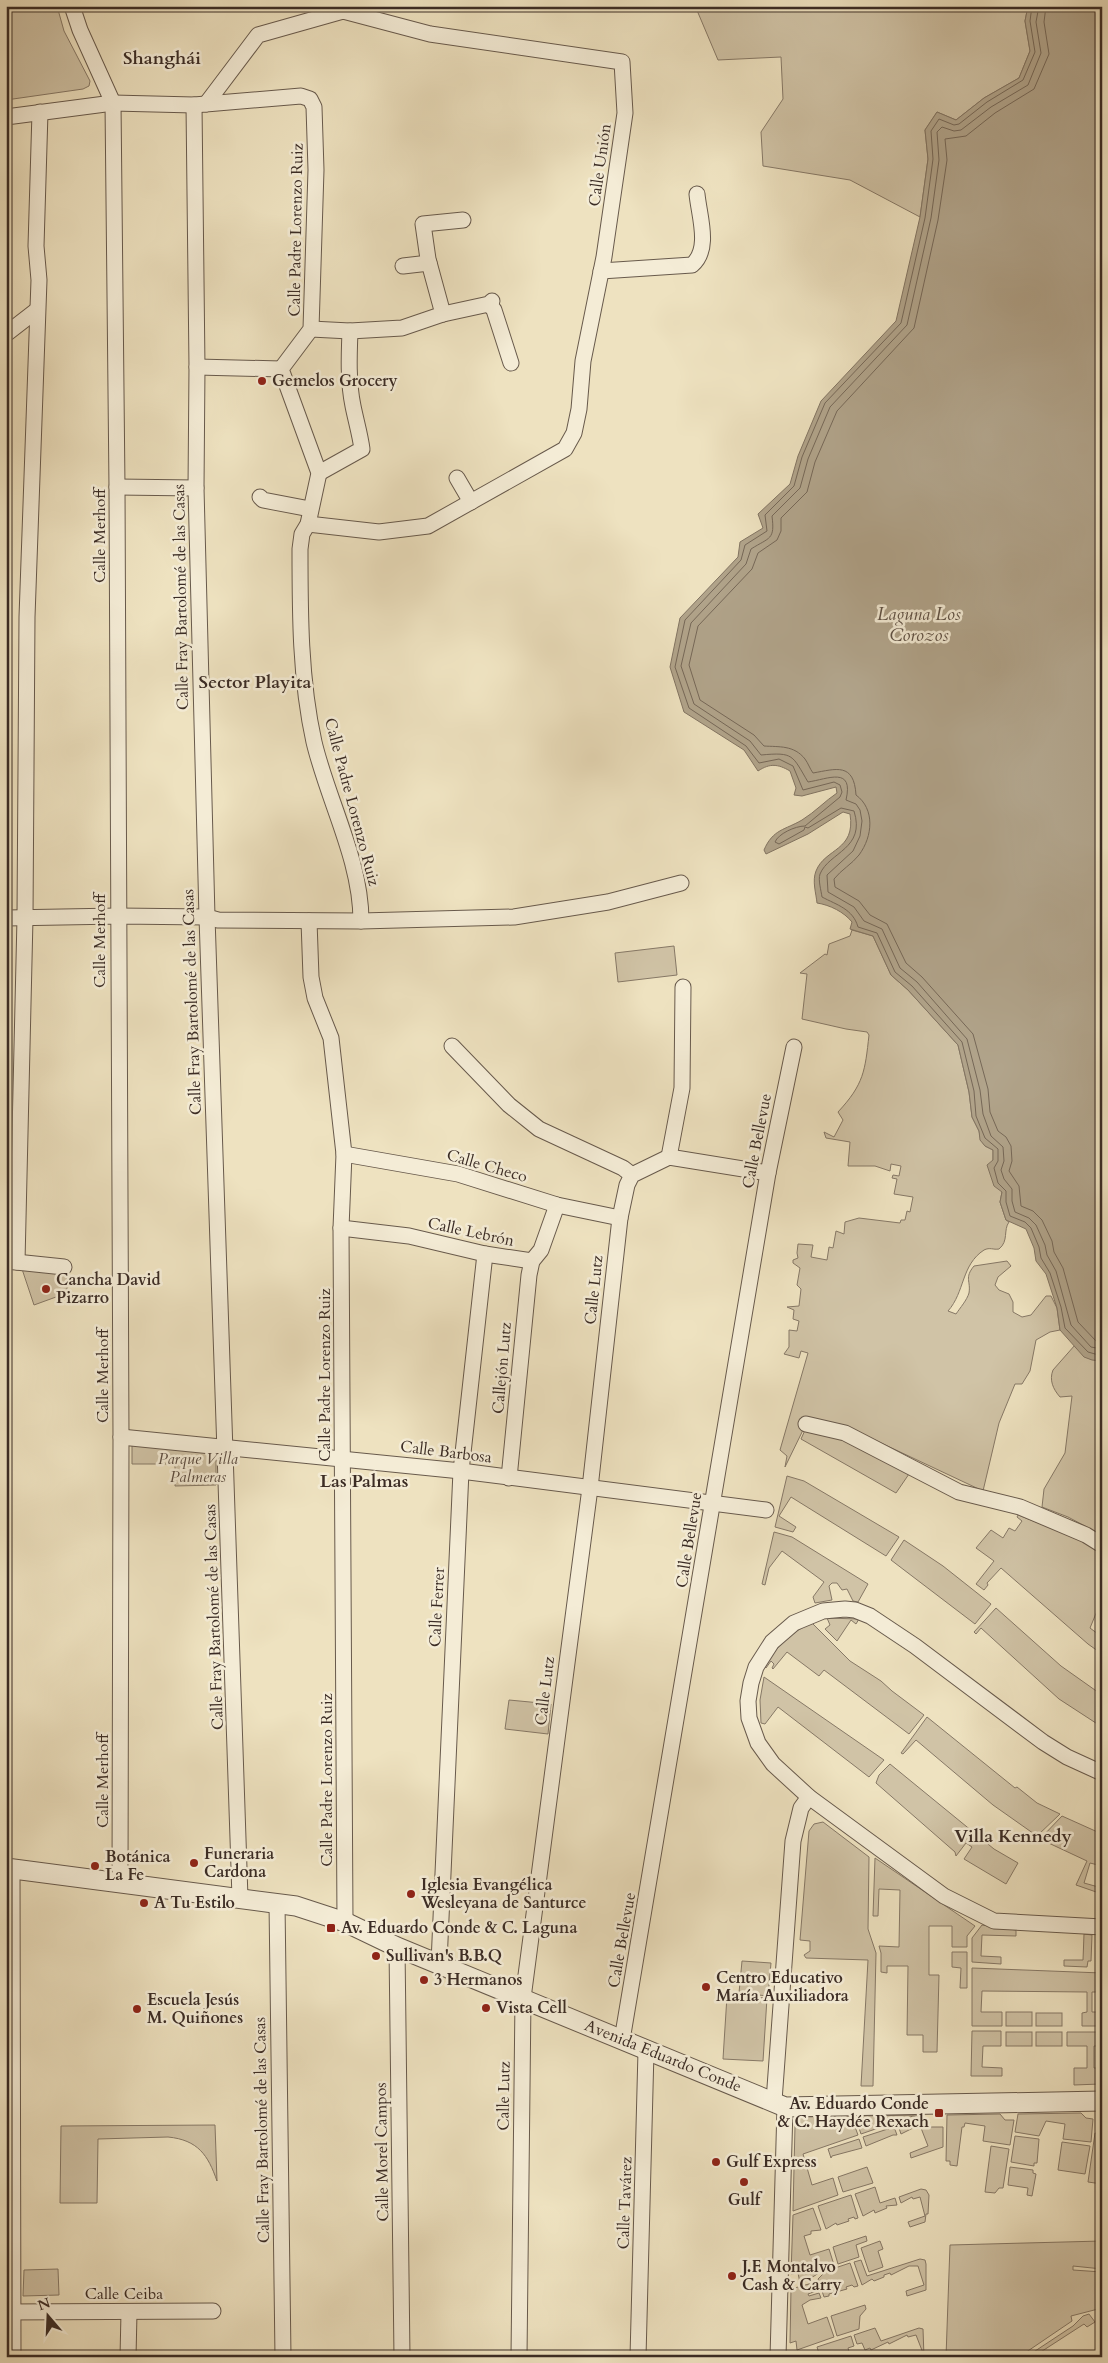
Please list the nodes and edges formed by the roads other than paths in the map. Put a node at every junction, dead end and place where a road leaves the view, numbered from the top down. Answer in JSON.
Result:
{"nodes":[{"id":1,"x":72,"y":6,"type":"edge"},
{"id":2,"x":343,"y":8,"type":"edge"},
{"id":3,"x":113,"y":103,"type":"junction"},
{"id":4,"x":200,"y":104,"type":"junction"},
{"id":5,"x":40,"y":112,"type":"junction"},
{"id":6,"x":6,"y":117,"type":"edge"},
{"id":7,"x":697,"y":194,"type":"dead end"},
{"id":8,"x":463,"y":220,"type":"dead end"},
{"id":9,"x":429,"y":263,"type":"junction"},
{"id":10,"x":403,"y":266,"type":"dead end"},
{"id":11,"x":601,"y":271,"type":"junction"},
{"id":12,"x":37,"y":310,"type":"junction"},
{"id":13,"x":443,"y":314,"type":"junction"},
{"id":14,"x":311,"y":329,"type":"junction"},
{"id":15,"x":350,"y":331,"type":"junction"},
{"id":16,"x":6,"y":334,"type":"edge"},
{"id":17,"x":511,"y":363,"type":"dead end"},
{"id":18,"x":197,"y":367,"type":"junction"},
{"id":19,"x":281,"y":369,"type":"junction"},
{"id":20,"x":319,"y":474,"type":"junction"},
{"id":21,"x":457,"y":478,"type":"dead end"},
{"id":22,"x":117,"y":487,"type":"junction"},
{"id":23,"x":196,"y":488,"type":"junction"},
{"id":24,"x":260,"y":497,"type":"dead end"},
{"id":25,"x":471,"y":502,"type":"junction"},
{"id":26,"x":309,"y":516,"type":"junction"},
{"id":27,"x":681,"y":883,"type":"dead end"},
{"id":28,"x":118,"y":916,"type":"junction"},
{"id":29,"x":207,"y":917,"type":"junction"},
{"id":30,"x":6,"y":918,"type":"edge"},
{"id":31,"x":25,"y":918,"type":"junction"},
{"id":32,"x":309,"y":921,"type":"junction"},
{"id":33,"x":360,"y":921,"type":"junction"},
{"id":34,"x":683,"y":987,"type":"dead end"},
{"id":35,"x":452,"y":1046,"type":"dead end"},
{"id":36,"x":794,"y":1047,"type":"dead end"},
{"id":37,"x":344,"y":1154,"type":"junction"},
{"id":38,"x":669,"y":1157,"type":"junction"},
{"id":39,"x":768,"y":1173,"type":"junction"},
{"id":40,"x":632,"y":1175,"type":"junction"},
{"id":41,"x":557,"y":1205,"type":"junction"},
{"id":42,"x":620,"y":1218,"type":"junction"},
{"id":43,"x":341,"y":1228,"type":"junction"},
{"id":44,"x":485,"y":1254,"type":"junction"},
{"id":45,"x":532,"y":1261,"type":"junction"},
{"id":46,"x":12,"y":1262,"type":"edge"},
{"id":47,"x":64,"y":1267,"type":"dead end"},
{"id":48,"x":806,"y":1424,"type":"dead end"},
{"id":49,"x":121,"y":1438,"type":"junction"},
{"id":50,"x":226,"y":1446,"type":"junction"},
{"id":51,"x":343,"y":1458,"type":"junction"},
{"id":52,"x":461,"y":1471,"type":"junction"},
{"id":53,"x":509,"y":1478,"type":"junction"},
{"id":54,"x":590,"y":1488,"type":"junction"},
{"id":55,"x":714,"y":1502,"type":"junction"},
{"id":56,"x":766,"y":1510,"type":"dead end"},
{"id":57,"x":1102,"y":1545,"type":"edge"},
{"id":58,"x":1102,"y":1773,"type":"edge"},
{"id":59,"x":809,"y":1797,"type":"junction"},
{"id":60,"x":9,"y":1868,"type":"edge"},
{"id":61,"x":120,"y":1884,"type":"junction"},
{"id":62,"x":240,"y":1898,"type":"junction"},
{"id":63,"x":277,"y":1903,"type":"junction"},
{"id":64,"x":345,"y":1922,"type":"junction"},
{"id":65,"x":1102,"y":1927,"type":"edge"},
{"id":66,"x":397,"y":1947,"type":"junction"},
{"id":67,"x":440,"y":1963,"type":"junction"},
{"id":68,"x":523,"y":1998,"type":"junction"},
{"id":69,"x":622,"y":2040,"type":"junction"},
{"id":70,"x":646,"y":2051,"type":"junction"},
{"id":71,"x":1102,"y":2100,"type":"edge"},
{"id":72,"x":779,"y":2104,"type":"junction"},
{"id":73,"x":213,"y":2310,"type":"dead end"},
{"id":74,"x":10,"y":2312,"type":"edge"},
{"id":75,"x":129,"y":2312,"type":"junction"},
{"id":76,"x":12,"y":2357,"type":"edge"},
{"id":77,"x":128,"y":2357,"type":"edge"},
{"id":78,"x":282,"y":2357,"type":"edge"},
{"id":79,"x":402,"y":2357,"type":"edge"},
{"id":80,"x":519,"y":2357,"type":"edge"},
{"id":81,"x":638,"y":2357,"type":"edge"},
{"id":82,"x":778,"y":2357,"type":"edge"}],
"edges":[{"from":1,"to":3,"type":"street","name":"Calle Merhoff"},
{"from":2,"to":4,"type":"street","name":"Calle Unión"},
{"from":2,"to":11,"type":"street","name":"Calle Unión"},
{"from":3,"to":4,"type":"street"},
{"from":3,"to":5,"type":"street"},
{"from":3,"to":22,"type":"street","name":"Calle Merhoff"},
{"from":4,"to":14,"type":"street","name":"Calle Padre Lorenzo Ruiz"},
{"from":4,"to":18,"type":"street","name":"Calle Fray Bartolomé de las Casas"},
{"from":5,"to":6,"type":"street"},
{"from":5,"to":12,"type":"street"},
{"from":7,"to":11,"type":"street"},
{"from":8,"to":9,"type":"street"},
{"from":9,"to":10,"type":"street"},
{"from":9,"to":13,"type":"street"},
{"from":11,"to":25,"type":"street","name":"Calle Unión"},
{"from":12,"to":16,"type":"street"},
{"from":12,"to":31,"type":"street"},
{"from":13,"to":15,"type":"street"},
{"from":13,"to":17,"type":"street"},
{"from":14,"to":15,"type":"street"},
{"from":14,"to":19,"type":"street","name":"Calle Padre Lorenzo Ruiz"},
{"from":15,"to":20,"type":"street"},
{"from":18,"to":19,"type":"street"},
{"from":18,"to":23,"type":"street","name":"Calle Fray Bartolomé de las Casas"},
{"from":19,"to":20,"type":"street"},
{"from":20,"to":26,"type":"street","name":"Calle Padre Lorenzo Ruiz"},
{"from":21,"to":25,"type":"street"},
{"from":22,"to":23,"type":"street"},
{"from":22,"to":28,"type":"street","name":"Calle Merhoff"},
{"from":23,"to":29,"type":"street","name":"Calle Fray Bartolomé de las Casas"},
{"from":24,"to":26,"type":"street","name":"Calle Unión"},
{"from":25,"to":26,"type":"street","name":"Calle Unión"},
{"from":26,"to":33,"type":"street","name":"Calle Padre Lorenzo Ruiz"},
{"from":27,"to":33,"type":"street"},
{"from":28,"to":29,"type":"street"},
{"from":28,"to":31,"type":"street"},
{"from":28,"to":49,"type":"street","name":"Calle Merhoff"},
{"from":29,"to":32,"type":"street"},
{"from":29,"to":50,"type":"street","name":"Calle Fray Bartolomé de las Casas"},
{"from":30,"to":31,"type":"street"},
{"from":31,"to":46,"type":"street"},
{"from":32,"to":33,"type":"street"},
{"from":32,"to":37,"type":"street","name":"Calle Padre Lorenzo Ruiz"},
{"from":34,"to":38,"type":"street"},
{"from":35,"to":40,"type":"street"},
{"from":36,"to":39,"type":"street","name":"Calle Bellevue"},
{"from":37,"to":41,"type":"street","name":"Calle Checo"},
{"from":37,"to":43,"type":"street","name":"Calle Padre Lorenzo Ruiz"},
{"from":38,"to":39,"type":"street"},
{"from":38,"to":40,"type":"street"},
{"from":39,"to":55,"type":"street","name":"Calle Bellevue"},
{"from":40,"to":42,"type":"street","name":"Calle Lutz"},
{"from":41,"to":42,"type":"street","name":"Calle Checo"},
{"from":41,"to":45,"type":"street","name":"Calle Lebrón"},
{"from":42,"to":54,"type":"street","name":"Calle Lutz"},
{"from":43,"to":44,"type":"street","name":"Calle Lebrón"},
{"from":43,"to":51,"type":"street","name":"Calle Padre Lorenzo Ruiz"},
{"from":44,"to":45,"type":"street","name":"Calle Lebrón"},
{"from":44,"to":52,"type":"street","name":"Calle Ferrer"},
{"from":45,"to":53,"type":"street","name":"Callejón Lutz"},
{"from":46,"to":47,"type":"street"},
{"from":48,"to":57,"type":"street"},
{"from":49,"to":50,"type":"street","name":"Calle Barbosa"},
{"from":49,"to":61,"type":"street","name":"Calle Merhoff"},
{"from":50,"to":51,"type":"street","name":"Calle Barbosa"},
{"from":50,"to":62,"type":"street","name":"Calle Fray Bartolomé de las Casas"},
{"from":51,"to":52,"type":"street","name":"Calle Barbosa"},
{"from":51,"to":64,"type":"street","name":"Calle Padre Lorenzo Ruiz"},
{"from":52,"to":53,"type":"street","name":"Calle Barbosa"},
{"from":52,"to":67,"type":"street","name":"Calle Ferrer"},
{"from":53,"to":54,"type":"street","name":"Calle Barbosa"},
{"from":54,"to":55,"type":"street","name":"Calle Barbosa"},
{"from":54,"to":68,"type":"street","name":"Calle Lutz"},
{"from":55,"to":56,"type":"street","name":"Calle Barbosa"},
{"from":55,"to":69,"type":"street","name":"Calle Bellevue"},
{"from":58,"to":59,"type":"street"},
{"from":59,"to":65,"type":"street"},
{"from":59,"to":72,"type":"street"},
{"from":60,"to":61,"type":"street","name":"Avenida Eduardo Conde"},
{"from":60,"to":74,"type":"street"},
{"from":61,"to":62,"type":"street","name":"Avenida Eduardo Conde"},
{"from":62,"to":63,"type":"street","name":"Avenida Eduardo Conde"},
{"from":63,"to":64,"type":"street","name":"Avenida Eduardo Conde"},
{"from":63,"to":78,"type":"street","name":"Calle Fray Bartolomé de las Casas"},
{"from":64,"to":66,"type":"street","name":"Avenida Eduardo Conde"},
{"from":66,"to":67,"type":"street","name":"Avenida Eduardo Conde"},
{"from":66,"to":79,"type":"street","name":"Calle Morel Campos"},
{"from":67,"to":68,"type":"street","name":"Avenida Eduardo Conde"},
{"from":68,"to":69,"type":"street","name":"Avenida Eduardo Conde"},
{"from":68,"to":80,"type":"street","name":"Calle Lutz"},
{"from":69,"to":70,"type":"street","name":"Avenida Eduardo Conde"},
{"from":70,"to":72,"type":"street","name":"Avenida Eduardo Conde"},
{"from":70,"to":81,"type":"street","name":"Calle Tavárez"},
{"from":71,"to":72,"type":"street","name":"Avenida Eduardo Conde"},
{"from":72,"to":82,"type":"street"},
{"from":73,"to":75,"type":"street","name":"Calle Ceiba"},
{"from":74,"to":75,"type":"street","name":"Calle Ceiba"},
{"from":74,"to":76,"type":"street"},
{"from":75,"to":77,"type":"street"}]}
